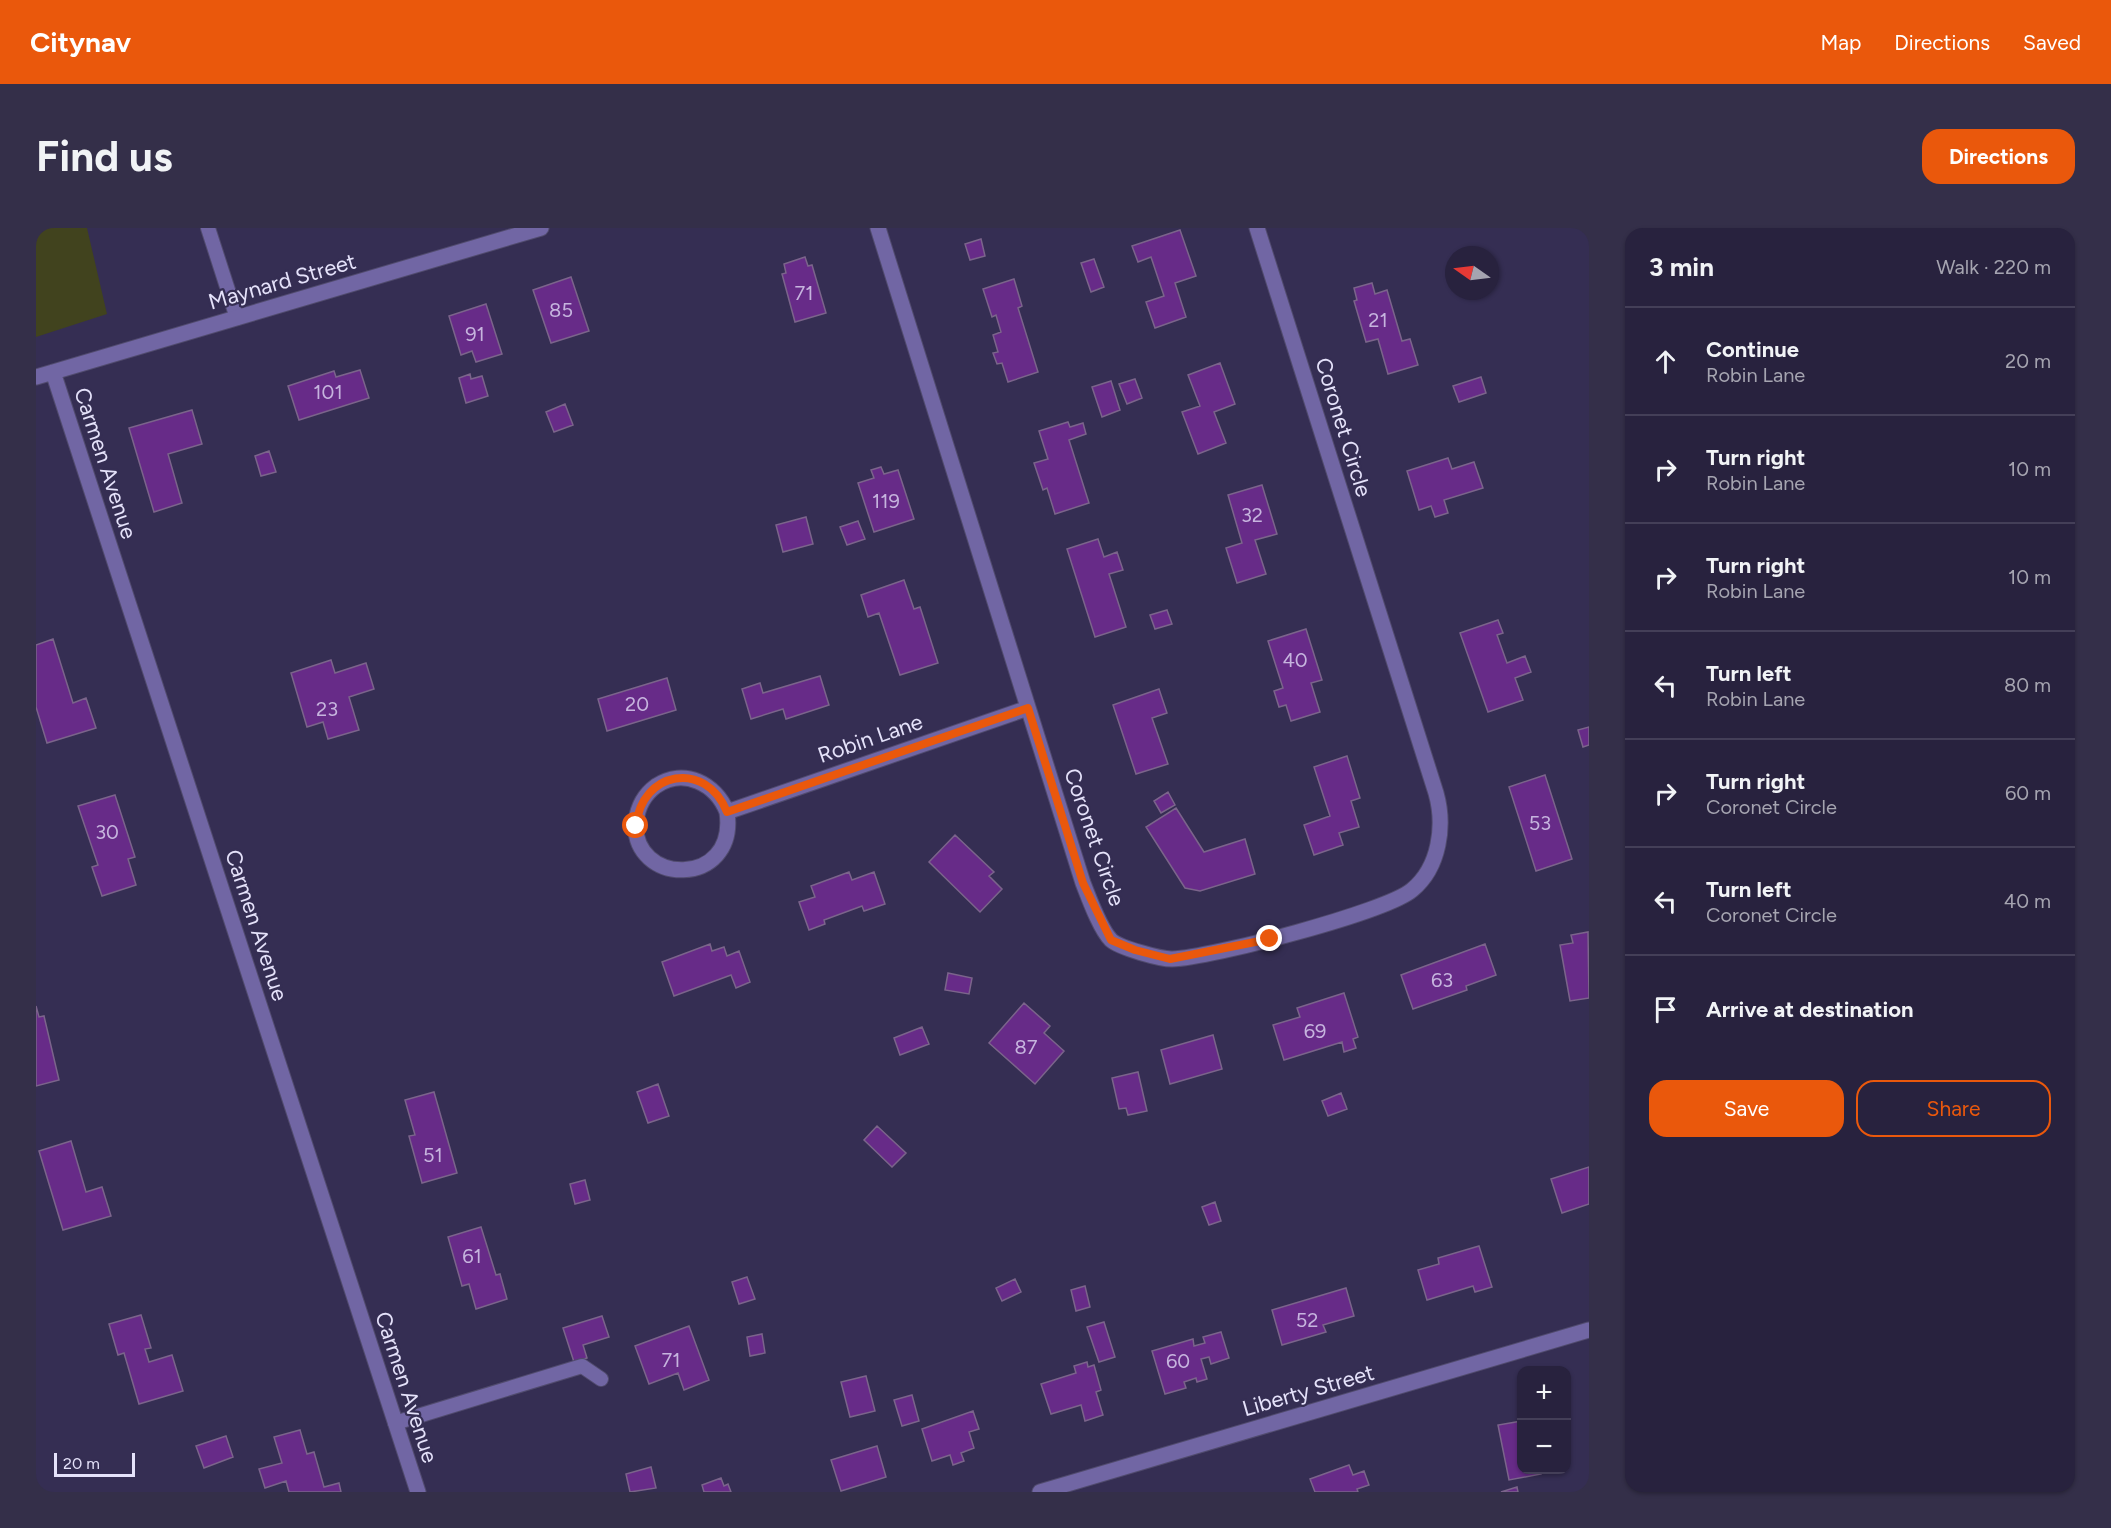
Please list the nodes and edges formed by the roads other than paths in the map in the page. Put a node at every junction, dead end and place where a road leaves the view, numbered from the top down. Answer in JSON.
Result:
{"nodes":[{"id":1,"x":208,"y":228,"type":"edge"},
{"id":2,"x":541,"y":228,"type":"edge"},
{"id":3,"x":878,"y":228,"type":"edge"},
{"id":4,"x":1257,"y":228,"type":"edge"},
{"id":5,"x":237,"y":318,"type":"junction"},
{"id":6,"x":53,"y":372,"type":"junction"},
{"id":7,"x":36,"y":377,"type":"edge"},
{"id":8,"x":1028,"y":708,"type":"junction"},
{"id":9,"x":727,"y":812,"type":"junction"},
{"id":10,"x":1589,"y":1330,"type":"edge"},
{"id":11,"x":601,"y":1379,"type":"dead end"},
{"id":12,"x":395,"y":1423,"type":"junction"},
{"id":13,"x":418,"y":1492,"type":"edge"},
{"id":14,"x":1040,"y":1492,"type":"edge"}],
"edges":[{"from":1,"to":5,"type":"lane"},
{"from":2,"to":5,"type":"street","name":"Maynard Street"},
{"from":3,"to":8,"type":"street","name":"Coronet Circle"},
{"from":4,"to":8,"type":"street","name":"Coronet Circle"},
{"from":5,"to":6,"type":"street","name":"Maynard Street"},
{"from":6,"to":7,"type":"street","name":"Maynard Street"},
{"from":6,"to":12,"type":"street","name":"Carmen Avenue"},
{"from":8,"to":9,"type":"street","name":"Robin Lane"},
{"from":9,"to":9,"type":"street"},
{"from":10,"to":14,"type":"street","name":"Liberty Street"},
{"from":11,"to":12,"type":"lane"},
{"from":12,"to":13,"type":"street","name":"Carmen Avenue"}]}
